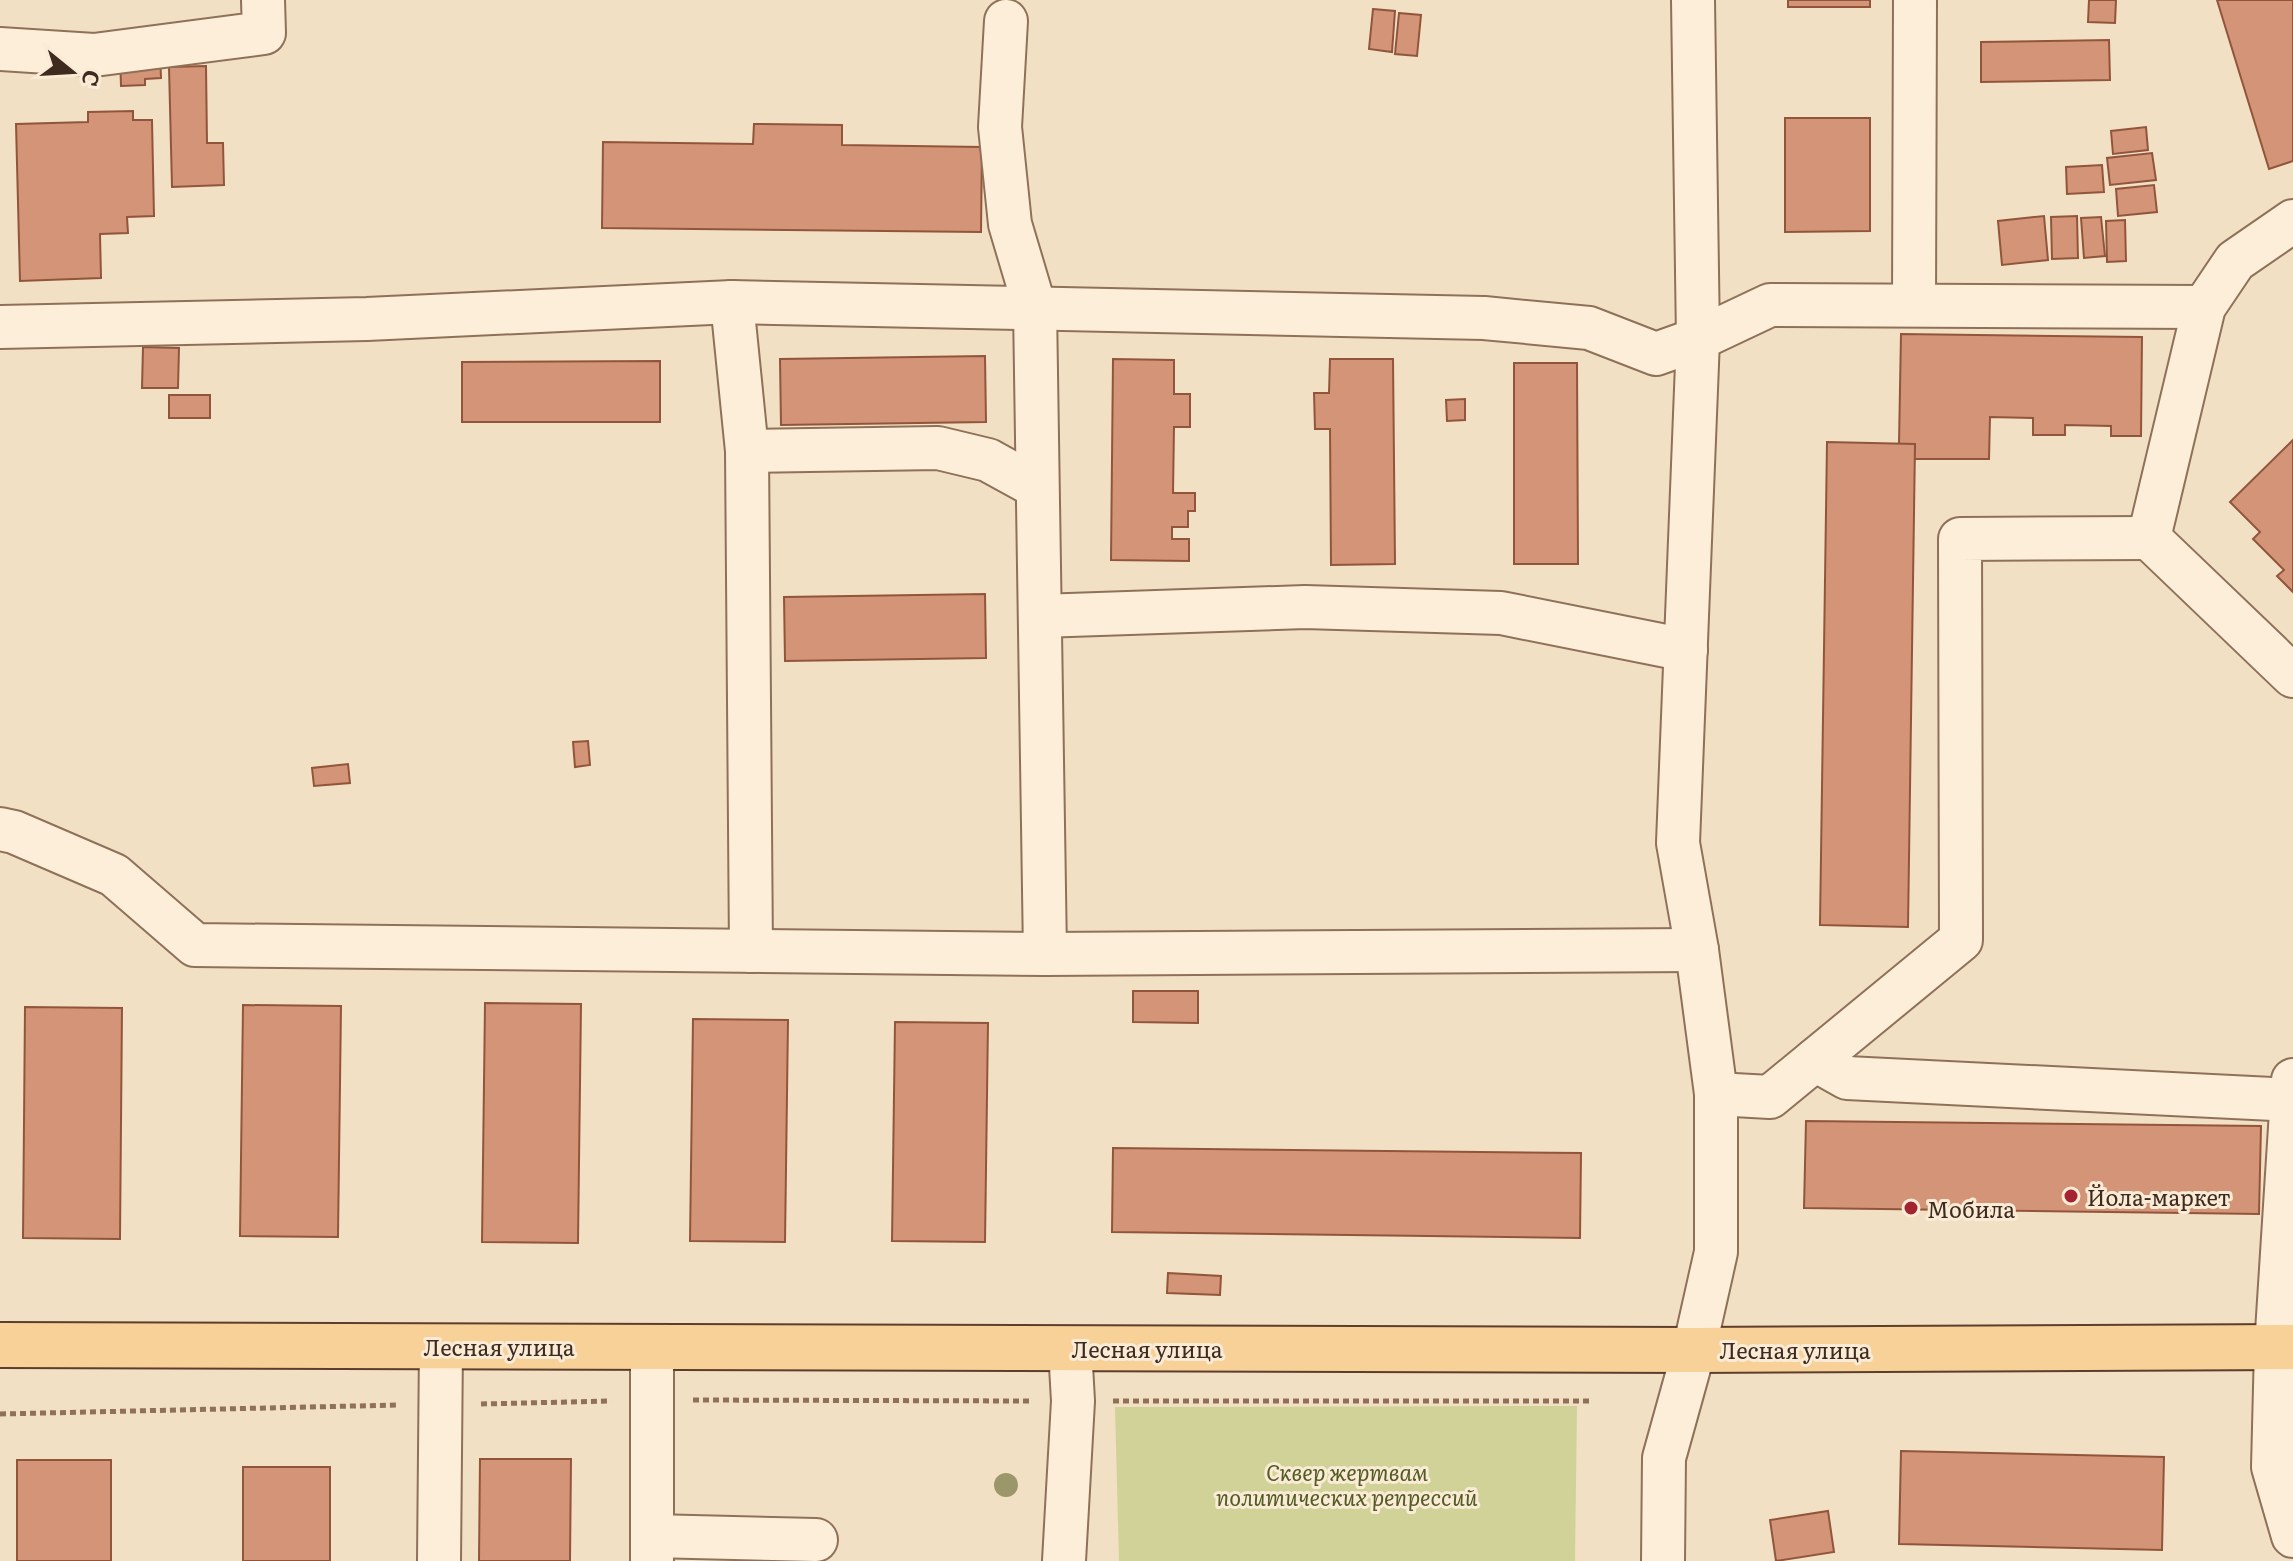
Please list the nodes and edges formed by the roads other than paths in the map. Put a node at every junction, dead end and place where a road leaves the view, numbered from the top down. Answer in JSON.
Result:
{"nodes":[{"id":1,"x":263,"y":0,"type":"edge"},
{"id":2,"x":1693,"y":0,"type":"edge"},
{"id":3,"x":1915,"y":0,"type":"edge"},
{"id":4,"x":1006,"y":21,"type":"dead end"},
{"id":5,"x":0,"y":49,"type":"edge"},
{"id":6,"x":2293,"y":221,"type":"edge"},
{"id":7,"x":732,"y":302,"type":"junction"},
{"id":8,"x":1914,"y":305,"type":"junction"},
{"id":9,"x":2204,"y":307,"type":"junction"},
{"id":10,"x":1035,"y":308,"type":"junction"},
{"id":11,"x":0,"y":327,"type":"edge"},
{"id":12,"x":1698,"y":339,"type":"junction"},
{"id":13,"x":747,"y":451,"type":"junction"},
{"id":14,"x":1037,"y":487,"type":"junction"},
{"id":15,"x":2149,"y":538,"type":"junction"},
{"id":16,"x":1040,"y":616,"type":"junction"},
{"id":17,"x":1686,"y":650,"type":"junction"},
{"id":18,"x":2293,"y":676,"type":"edge"},
{"id":19,"x":0,"y":829,"type":"edge"},
{"id":20,"x":1697,"y":950,"type":"junction"},
{"id":21,"x":751,"y":951,"type":"junction"},
{"id":22,"x":1045,"y":954,"type":"junction"},
{"id":23,"x":1815,"y":1060,"type":"junction"},
{"id":24,"x":2292,"y":1090,"type":"edge"},
{"id":25,"x":1716,"y":1094,"type":"junction"},
{"id":26,"x":0,"y":1345,"type":"edge"},
{"id":27,"x":441,"y":1346,"type":"junction"},
{"id":28,"x":652,"y":1347,"type":"junction"},
{"id":29,"x":2285,"y":1347,"type":"edge"},
{"id":30,"x":1070,"y":1348,"type":"junction"},
{"id":31,"x":1694,"y":1350,"type":"junction"},
{"id":32,"x":2293,"y":1536,"type":"edge"},
{"id":33,"x":816,"y":1540,"type":"dead end"},
{"id":34,"x":652,"y":1549,"type":"edge"},
{"id":35,"x":439,"y":1561,"type":"edge"},
{"id":36,"x":1064,"y":1561,"type":"edge"},
{"id":37,"x":1663,"y":1561,"type":"edge"}],
"edges":[{"from":1,"to":5,"type":"street"},
{"from":2,"to":12,"type":"street"},
{"from":3,"to":8,"type":"street"},
{"from":4,"to":10,"type":"street"},
{"from":6,"to":9,"type":"street"},
{"from":7,"to":10,"type":"street"},
{"from":7,"to":11,"type":"street"},
{"from":7,"to":13,"type":"street"},
{"from":8,"to":9,"type":"street"},
{"from":8,"to":12,"type":"street"},
{"from":9,"to":15,"type":"street"},
{"from":10,"to":12,"type":"street"},
{"from":10,"to":14,"type":"street"},
{"from":12,"to":17,"type":"street"},
{"from":13,"to":14,"type":"street"},
{"from":13,"to":21,"type":"street"},
{"from":14,"to":16,"type":"street"},
{"from":15,"to":18,"type":"street"},
{"from":15,"to":23,"type":"street"},
{"from":16,"to":17,"type":"street"},
{"from":16,"to":22,"type":"street"},
{"from":17,"to":20,"type":"street"},
{"from":19,"to":21,"type":"street"},
{"from":20,"to":22,"type":"street"},
{"from":20,"to":25,"type":"street"},
{"from":21,"to":22,"type":"street"},
{"from":23,"to":24,"type":"street"},
{"from":23,"to":25,"type":"street"},
{"from":24,"to":29,"type":"street"},
{"from":25,"to":31,"type":"street"},
{"from":26,"to":27,"type":"main road","name":"Лесная улица"},
{"from":27,"to":28,"type":"main road","name":"Лесная улица"},
{"from":27,"to":35,"type":"street"},
{"from":28,"to":30,"type":"main road","name":"Лесная улица"},
{"from":28,"to":34,"type":"street"},
{"from":29,"to":31,"type":"main road","name":"Лесная улица"},
{"from":29,"to":32,"type":"street"},
{"from":30,"to":31,"type":"main road","name":"Лесная улица"},
{"from":30,"to":36,"type":"street"},
{"from":31,"to":37,"type":"street"},
{"from":33,"to":34,"type":"street"}]}
